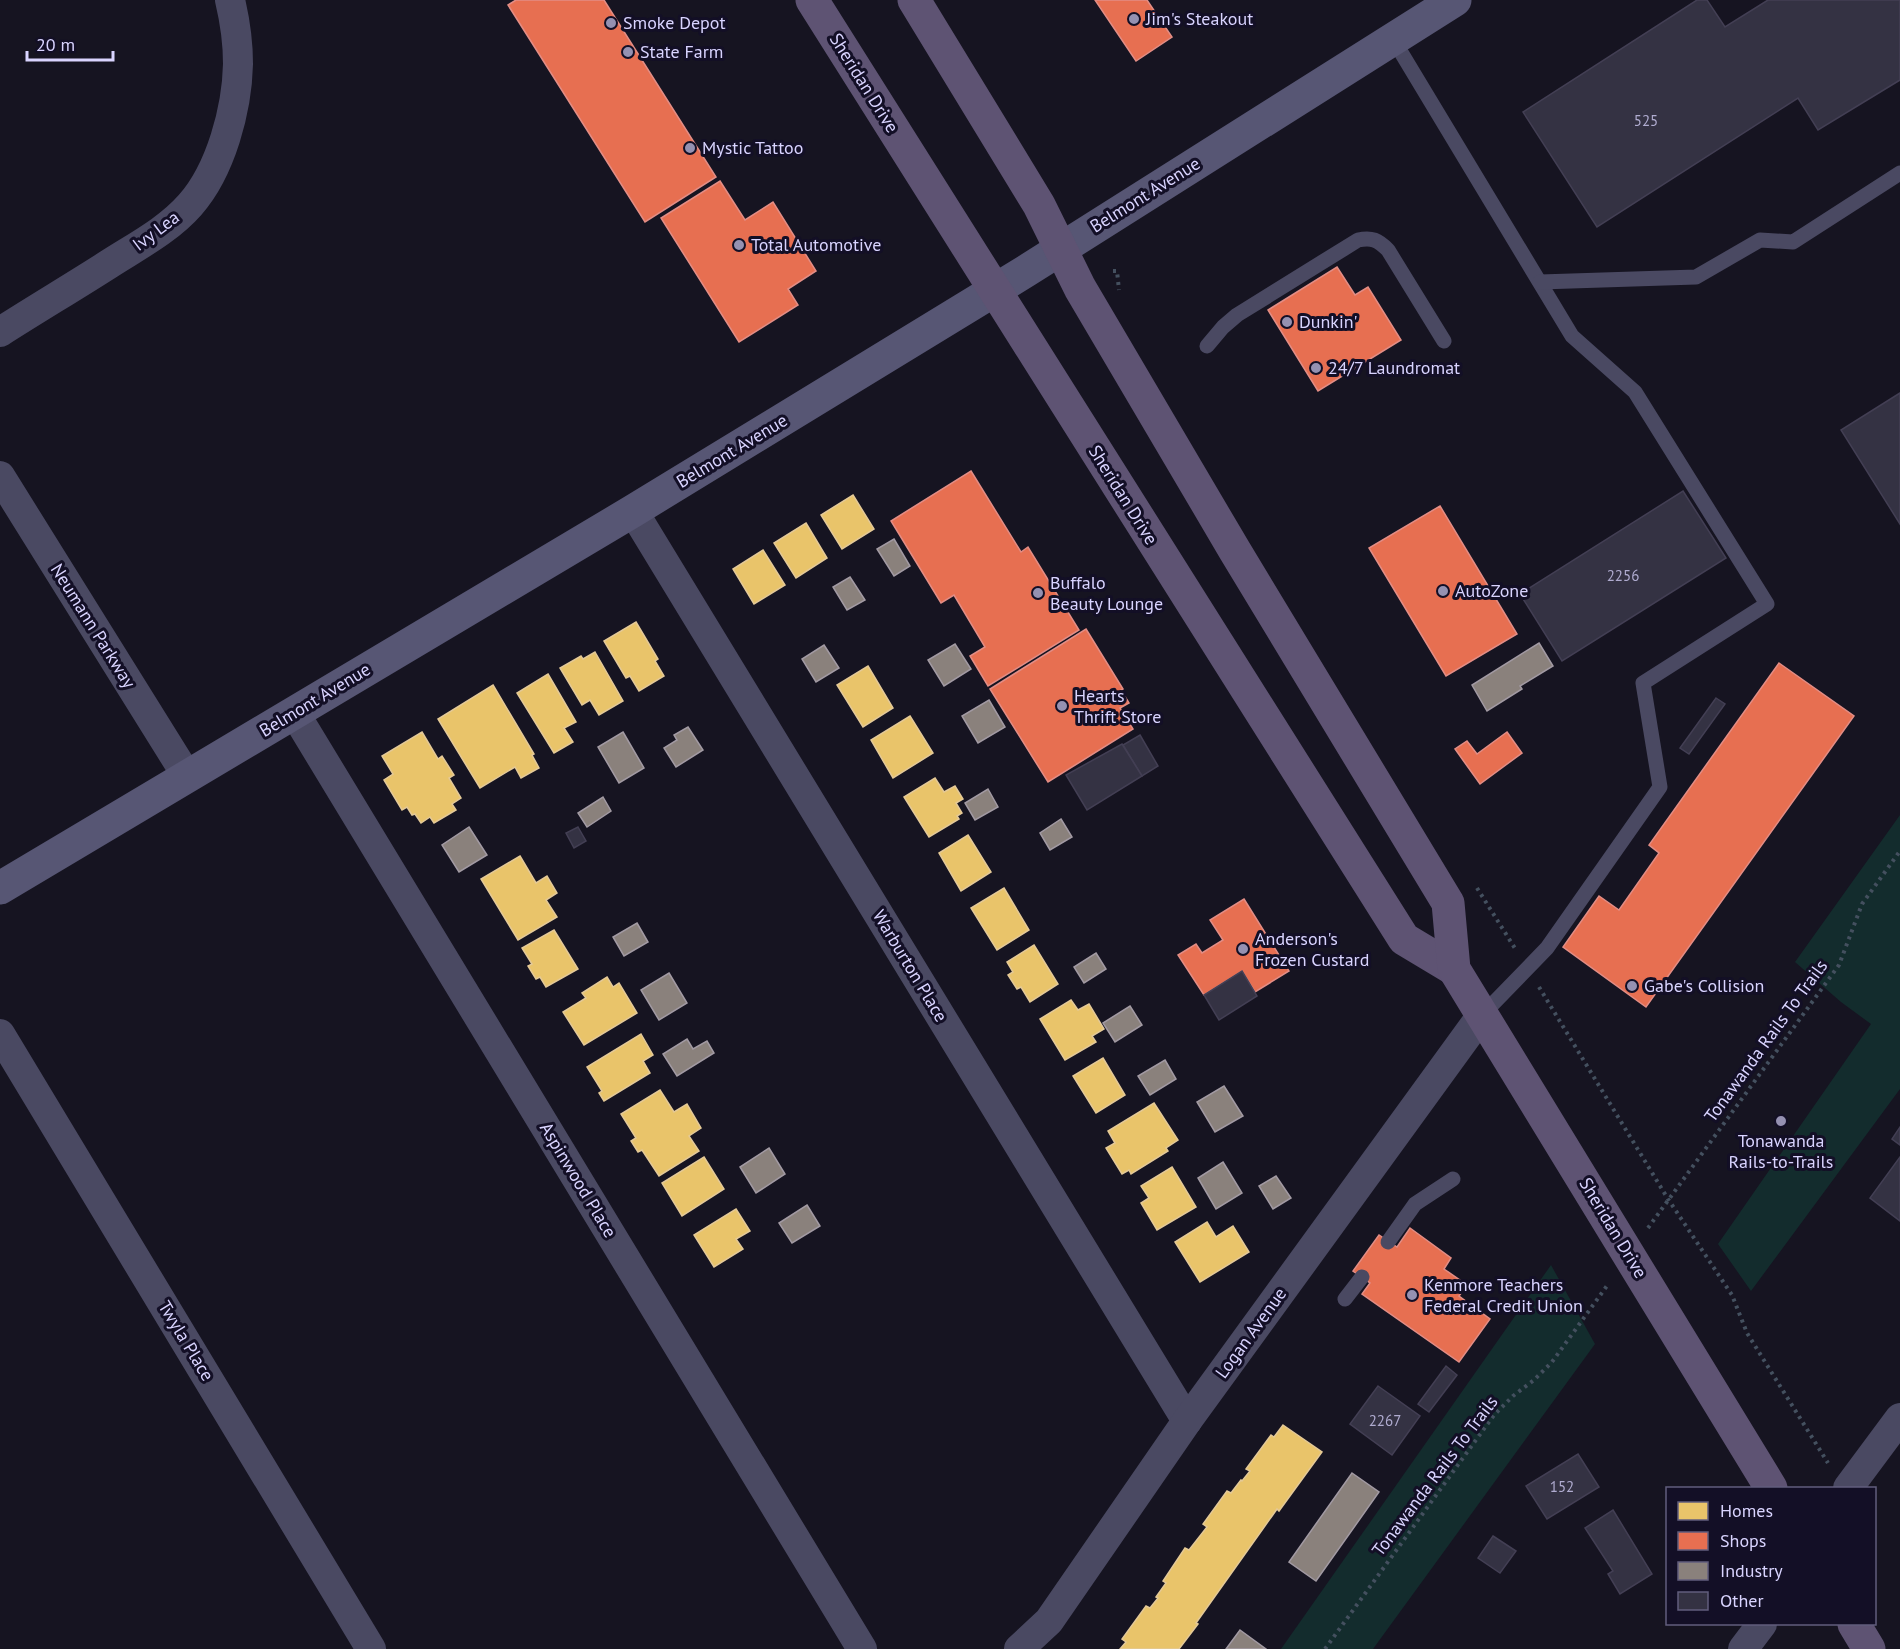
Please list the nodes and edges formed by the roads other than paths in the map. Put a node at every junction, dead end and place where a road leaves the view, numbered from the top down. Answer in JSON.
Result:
{"nodes":[{"id":1,"x":230,"y":0,"type":"edge"},
{"id":2,"x":812,"y":0,"type":"edge"},
{"id":3,"x":914,"y":0,"type":"edge"},
{"id":4,"x":1440,"y":4,"type":"edge"},
{"id":5,"x":1393,"y":39,"type":"junction"},
{"id":6,"x":1900,"y":173,"type":"edge"},
{"id":7,"x":1060,"y":249,"type":"junction"},
{"id":8,"x":1540,"y":282,"type":"junction"},
{"id":9,"x":994,"y":291,"type":"junction"},
{"id":10,"x":0,"y":332,"type":"edge"},
{"id":11,"x":1444,"y":341,"type":"dead end"},
{"id":12,"x":1207,"y":346,"type":"dead end"},
{"id":13,"x":0,"y":476,"type":"edge"},
{"id":14,"x":633,"y":511,"type":"junction"},
{"id":15,"x":294,"y":712,"type":"junction"},
{"id":16,"x":187,"y":776,"type":"junction"},
{"id":17,"x":0,"y":888,"type":"edge"},
{"id":18,"x":1454,"y":969,"type":"junction"},
{"id":19,"x":1482,"y":1015,"type":"junction"},
{"id":20,"x":0,"y":1034,"type":"edge"},
{"id":21,"x":1453,"y":1179,"type":"dead end"},
{"id":22,"x":1388,"y":1242,"type":"dead end"},
{"id":23,"x":1362,"y":1277,"type":"dead end"},
{"id":24,"x":1345,"y":1299,"type":"dead end"},
{"id":25,"x":1900,"y":1419,"type":"edge"},
{"id":26,"x":1187,"y":1421,"type":"junction"},
{"id":27,"x":1771,"y":1487,"type":"edge"},
{"id":28,"x":1849,"y":1487,"type":"edge"},
{"id":29,"x":1761,"y":1625,"type":"edge"},
{"id":30,"x":1855,"y":1625,"type":"edge"},
{"id":31,"x":372,"y":1649,"type":"edge"},
{"id":32,"x":862,"y":1649,"type":"edge"},
{"id":33,"x":1019,"y":1649,"type":"edge"},
{"id":34,"x":1743,"y":1649,"type":"edge"},
{"id":35,"x":1869,"y":1649,"type":"edge"}],
"edges":[{"from":1,"to":10,"type":"street","name":"Ivy Lea"},
{"from":2,"to":9,"type":"main road","name":"Sheridan Drive"},
{"from":3,"to":7,"type":"main road","name":"Sheridan Drive"},
{"from":4,"to":5,"type":"street","name":"Belmont Avenue"},
{"from":5,"to":7,"type":"street","name":"Belmont Avenue"},
{"from":5,"to":8,"type":"lane"},
{"from":6,"to":8,"type":"lane"},
{"from":7,"to":9,"type":"street","name":"Belmont Avenue"},
{"from":7,"to":18,"type":"main road","name":"Sheridan Drive"},
{"from":8,"to":19,"type":"lane"},
{"from":9,"to":14,"type":"street","name":"Belmont Avenue"},
{"from":9,"to":18,"type":"main road","name":"Sheridan Drive"},
{"from":11,"to":12,"type":"lane"},
{"from":13,"to":16,"type":"street","name":"Neumann Parkway"},
{"from":14,"to":15,"type":"street","name":"Belmont Avenue"},
{"from":14,"to":26,"type":"street","name":"Warburton Place"},
{"from":15,"to":16,"type":"street","name":"Belmont Avenue"},
{"from":15,"to":32,"type":"street","name":"Aspinwood Place"},
{"from":16,"to":17,"type":"street","name":"Belmont Avenue"},
{"from":18,"to":19,"type":"main road","name":"Sheridan Drive"},
{"from":19,"to":26,"type":"street","name":"Logan Avenue"},
{"from":19,"to":27,"type":"main road","name":"Sheridan Drive"},
{"from":20,"to":31,"type":"street","name":"Twyla Place"},
{"from":21,"to":22,"type":"lane"},
{"from":23,"to":24,"type":"lane"},
{"from":25,"to":28,"type":"street"},
{"from":26,"to":33,"type":"street","name":"Logan Avenue"},
{"from":29,"to":34,"type":"street"},
{"from":30,"to":35,"type":"main road"}]}
